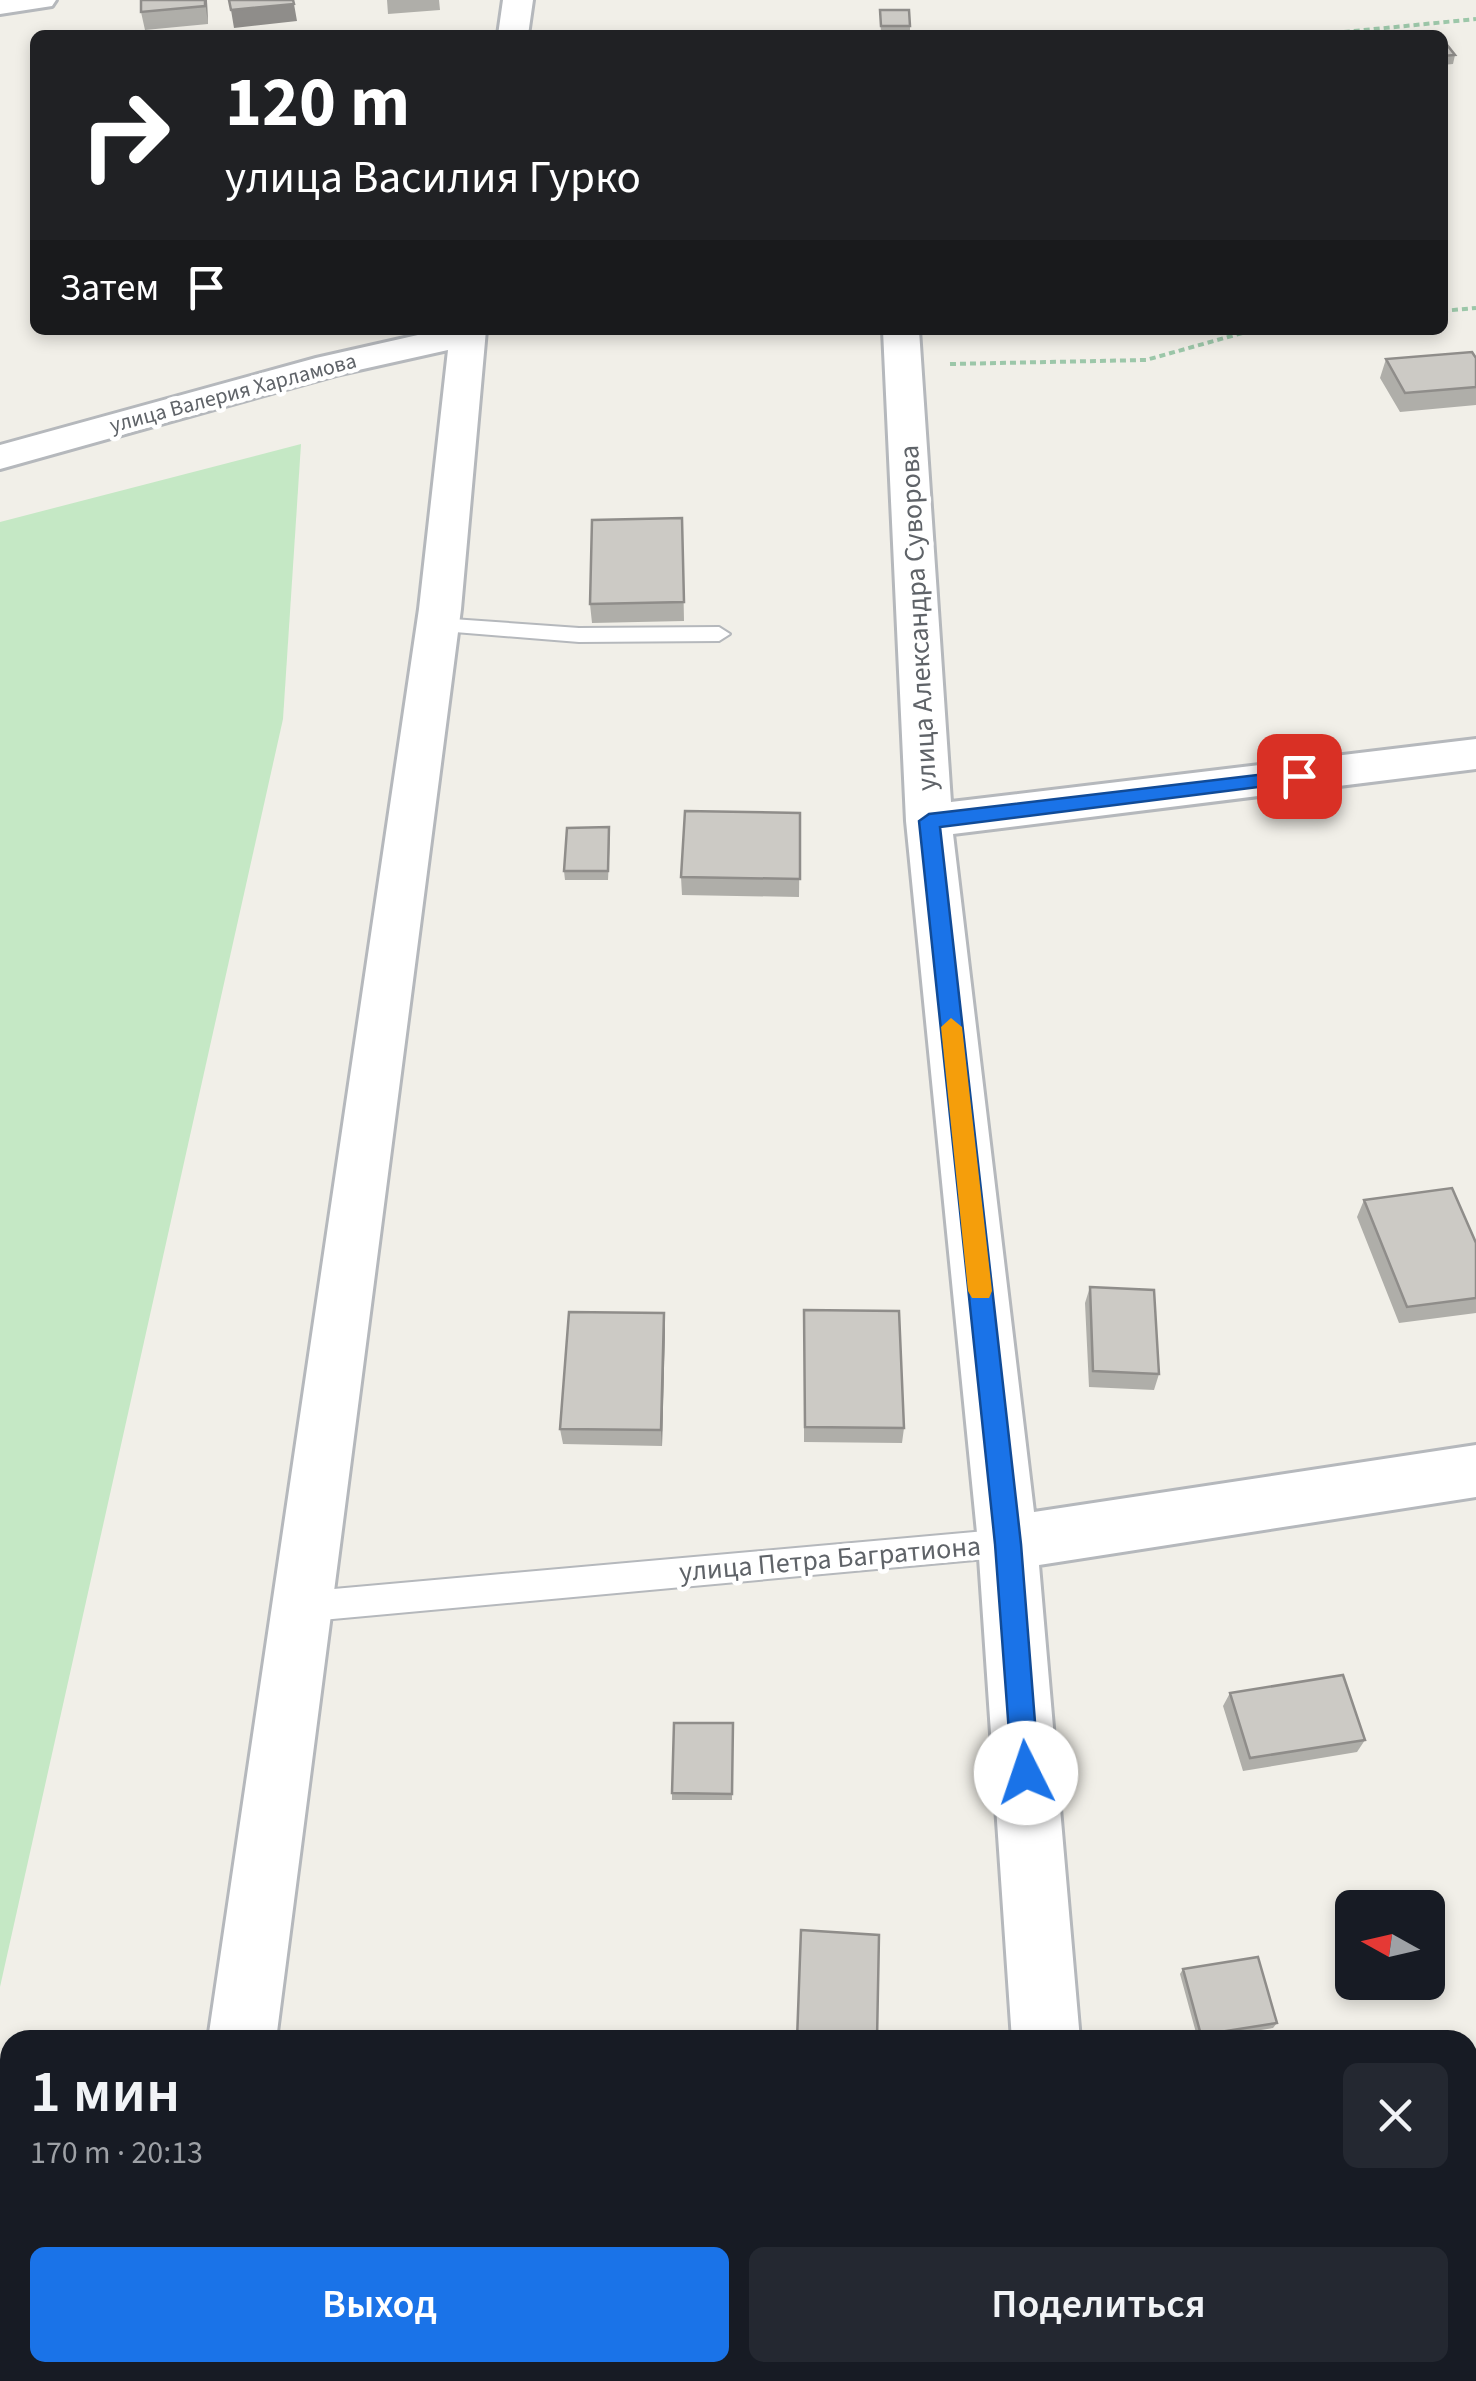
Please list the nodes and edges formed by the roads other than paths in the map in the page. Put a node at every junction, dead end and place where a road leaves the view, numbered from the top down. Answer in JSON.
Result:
{"nodes":[{"id":1,"x":41,"y":0,"type":"edge"},
{"id":2,"x":518,"y":0,"type":"edge"},
{"id":3,"x":0,"y":5,"type":"edge"},
{"id":4,"x":514,"y":30,"type":"edge"},
{"id":5,"x":456,"y":335,"type":"edge"},
{"id":6,"x":468,"y":335,"type":"edge"},
{"id":7,"x":902,"y":348,"type":"edge"},
{"id":8,"x":0,"y":456,"type":"edge"},
{"id":9,"x":438,"y":625,"type":"junction"},
{"id":10,"x":719,"y":634,"type":"dead end"},
{"id":11,"x":1476,"y":754,"type":"edge"},
{"id":12,"x":929,"y":821,"type":"junction"},
{"id":13,"x":1476,"y":1471,"type":"edge"},
{"id":14,"x":1008,"y":1544,"type":"junction"},
{"id":15,"x":300,"y":1607,"type":"junction"},
{"id":16,"x":243,"y":2030,"type":"edge"},
{"id":17,"x":1045,"y":2030,"type":"edge"}],
"edges":[{"from":1,"to":3,"type":"street"},
{"from":2,"to":4,"type":"street"},
{"from":5,"to":8,"type":"street","name":"улица Валерия Харламова"},
{"from":6,"to":9,"type":"street"},
{"from":7,"to":12,"type":"street","name":"улица Александра Суворова"},
{"from":9,"to":10,"type":"lane"},
{"from":9,"to":15,"type":"street"},
{"from":11,"to":12,"type":"street"},
{"from":12,"to":14,"type":"street","name":"улица Александра Суворова"},
{"from":13,"to":14,"type":"street","name":"улица Петра Багратиона"},
{"from":14,"to":15,"type":"lane","name":"улица Петра Багратиона"},
{"from":14,"to":17,"type":"street","name":"улица Александра Суворова"},
{"from":15,"to":16,"type":"street"}]}
